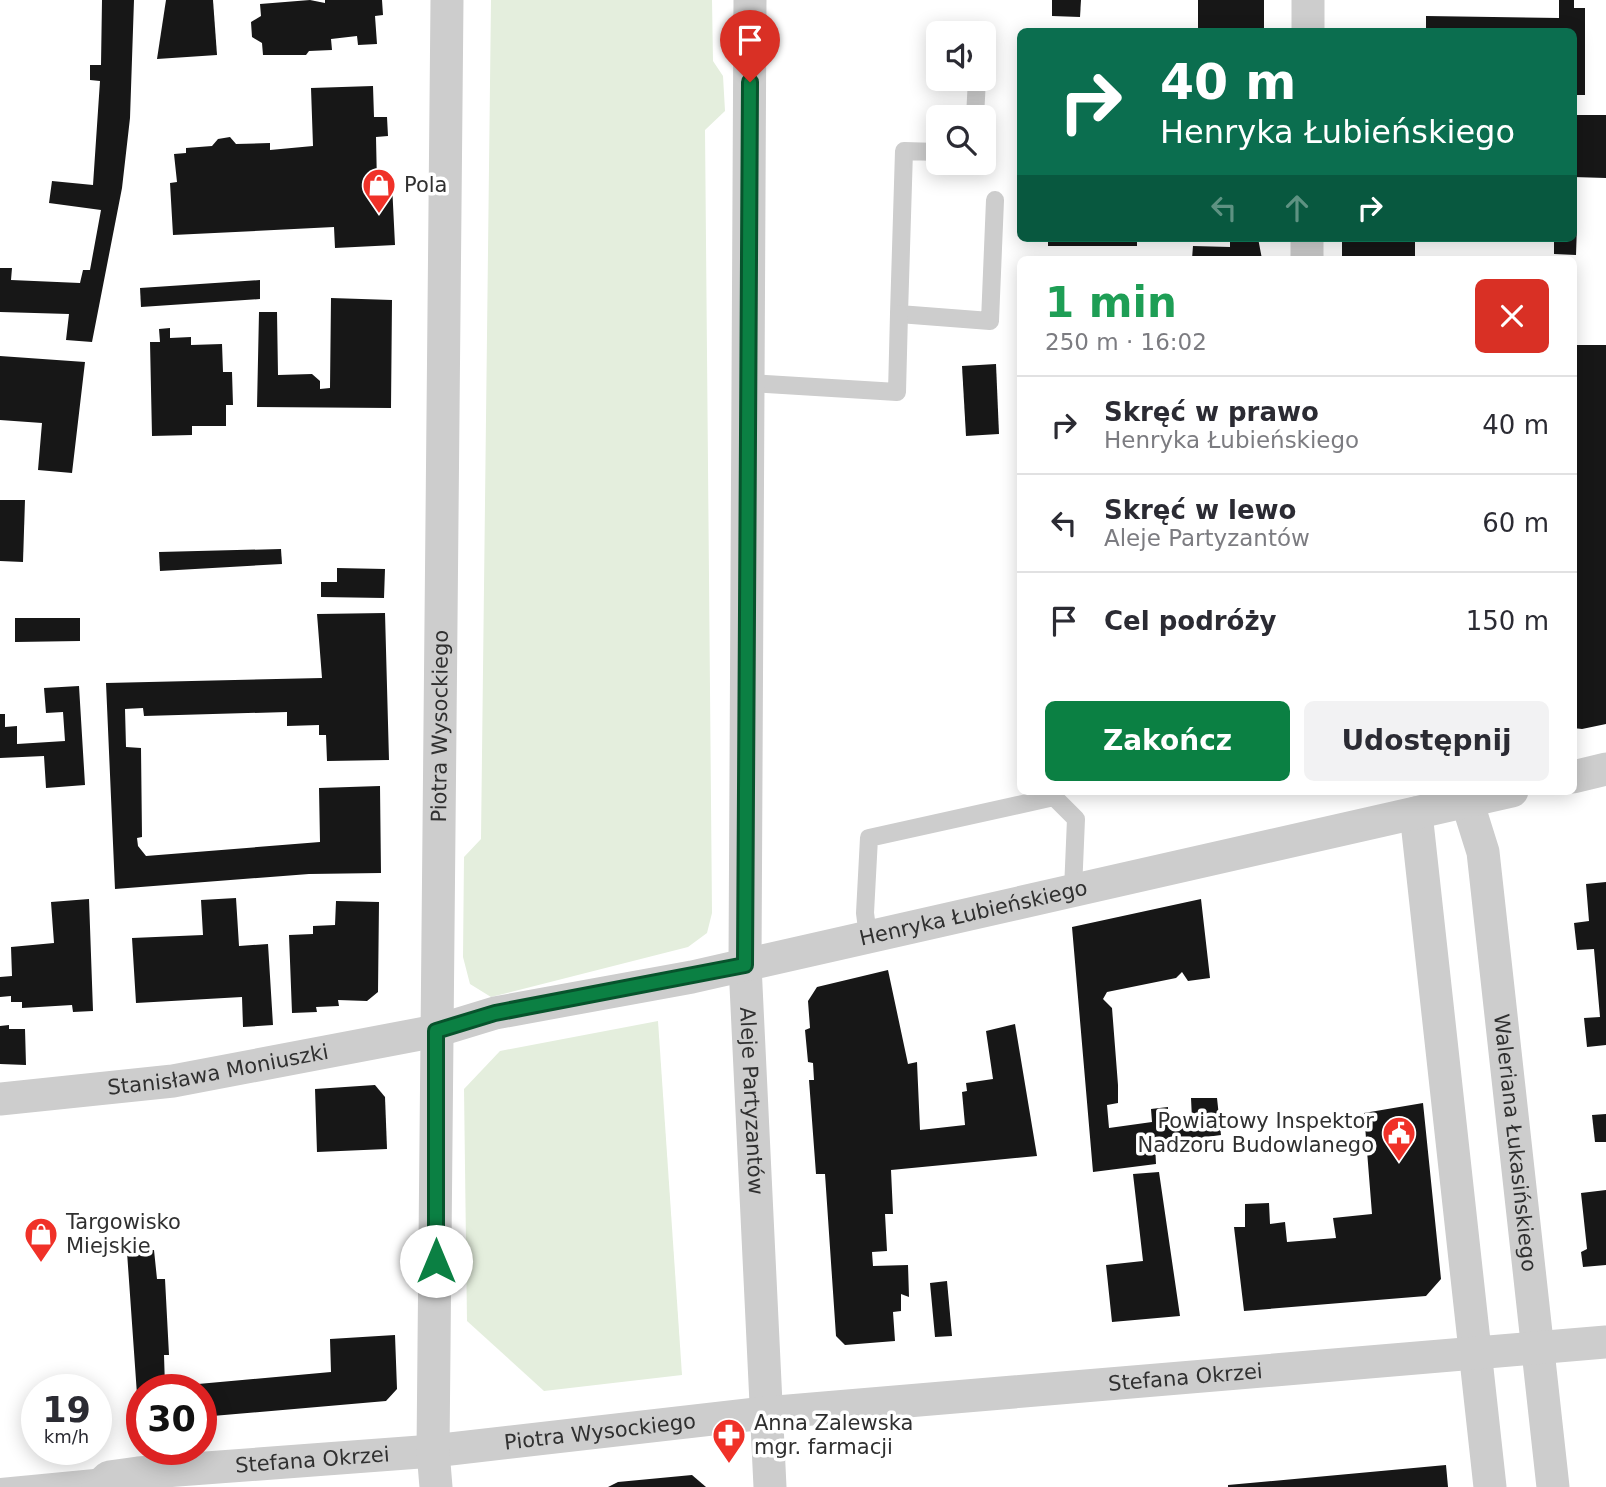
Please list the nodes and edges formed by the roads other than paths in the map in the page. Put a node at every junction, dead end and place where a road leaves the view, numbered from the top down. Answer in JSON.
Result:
{"nodes":[{"id":1,"x":447,"y":0,"type":"edge"},
{"id":2,"x":750,"y":0,"type":"edge"},
{"id":3,"x":1308,"y":0,"type":"edge"},
{"id":4,"x":1308,"y":28,"type":"edge"},
{"id":5,"x":926,"y":152,"type":"edge"},
{"id":6,"x":995,"y":200,"type":"dead end"},
{"id":7,"x":899,"y":314,"type":"junction"},
{"id":8,"x":748,"y":383,"type":"junction"},
{"id":9,"x":1606,"y":769,"type":"edge"},
{"id":10,"x":1577,"y":776,"type":"edge"},
{"id":11,"x":1494,"y":795,"type":"edge"},
{"id":12,"x":1467,"y":801,"type":"junction"},
{"id":13,"x":1416,"y":813,"type":"junction"},
{"id":14,"x":1073,"y":890,"type":"junction"},
{"id":15,"x":868,"y":936,"type":"junction"},
{"id":16,"x":745,"y":965,"type":"junction"},
{"id":17,"x":436,"y":1031,"type":"junction"},
{"id":18,"x":0,"y":1100,"type":"edge"},
{"id":19,"x":1606,"y":1342,"type":"edge"},
{"id":20,"x":1538,"y":1347,"type":"junction"},
{"id":21,"x":1477,"y":1353,"type":"junction"},
{"id":22,"x":765,"y":1413,"type":"junction"},
{"id":23,"x":433,"y":1451,"type":"junction"},
{"id":24,"x":103,"y":1482,"type":"edge"},
{"id":25,"x":0,"y":1487,"type":"edge"},
{"id":26,"x":436,"y":1487,"type":"edge"},
{"id":27,"x":770,"y":1487,"type":"edge"},
{"id":28,"x":1490,"y":1487,"type":"edge"},
{"id":29,"x":1553,"y":1487,"type":"edge"}],
"edges":[{"from":1,"to":17,"type":"street","name":"Piotra Wysockiego"},
{"from":2,"to":8,"type":"street","name":"Aleje Partyzantów"},
{"from":3,"to":4,"type":"street"},
{"from":5,"to":7,"type":"lane"},
{"from":6,"to":7,"type":"lane"},
{"from":7,"to":8,"type":"lane"},
{"from":8,"to":16,"type":"street","name":"Aleje Partyzantów"},
{"from":9,"to":10,"type":"street"},
{"from":11,"to":12,"type":"street","name":"Henryka Łubieńskiego"},
{"from":12,"to":13,"type":"street","name":"Henryka Łubieńskiego"},
{"from":12,"to":20,"type":"street","name":"Waleriana Łukasińskiego"},
{"from":13,"to":14,"type":"street","name":"Henryka Łubieńskiego"},
{"from":13,"to":21,"type":"street"},
{"from":14,"to":15,"type":"street","name":"Henryka Łubieńskiego"},
{"from":14,"to":15,"type":"lane"},
{"from":15,"to":16,"type":"street","name":"Henryka Łubieńskiego"},
{"from":16,"to":17,"type":"street","name":"Henryka Łubieńskiego"},
{"from":16,"to":22,"type":"street","name":"Aleje Partyzantów"},
{"from":17,"to":18,"type":"street","name":"Stanisława Moniuszki"},
{"from":17,"to":23,"type":"street","name":"Piotra Wysockiego"},
{"from":19,"to":20,"type":"street","name":"Stefana Okrzei"},
{"from":20,"to":21,"type":"street","name":"Stefana Okrzei"},
{"from":20,"to":29,"type":"street","name":"Waleriana Łukasińskiego"},
{"from":21,"to":22,"type":"street","name":"Stefana Okrzei"},
{"from":21,"to":28,"type":"street"},
{"from":22,"to":23,"type":"street","name":"Piotra Wysockiego"},
{"from":22,"to":27,"type":"street","name":"Aleje Partyzantów"},
{"from":23,"to":24,"type":"street","name":"Stefana Okrzei"},
{"from":23,"to":26,"type":"street","name":"Piotra Wysockiego"},
{"from":24,"to":25,"type":"lane"}]}
